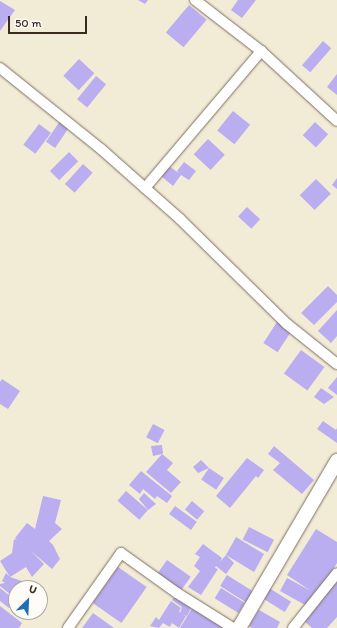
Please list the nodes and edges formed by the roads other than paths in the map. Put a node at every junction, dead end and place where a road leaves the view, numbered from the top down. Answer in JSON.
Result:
{"nodes":[{"id":1,"x":195,"y":0,"type":"edge"},
{"id":2,"x":261,"y":51,"type":"junction"},
{"id":3,"x":0,"y":68,"type":"edge"},
{"id":4,"x":337,"y":121,"type":"edge"},
{"id":5,"x":144,"y":188,"type":"junction"},
{"id":6,"x":337,"y":364,"type":"edge"},
{"id":7,"x":337,"y":461,"type":"edge"},
{"id":8,"x":337,"y":573,"type":"edge"},
{"id":9,"x":68,"y":628,"type":"edge"},
{"id":10,"x":233,"y":628,"type":"edge"},
{"id":11,"x":239,"y":628,"type":"edge"},
{"id":12,"x":293,"y":628,"type":"edge"}],
"edges":[{"from":1,"to":2,"type":"street"},
{"from":2,"to":4,"type":"street"},
{"from":2,"to":5,"type":"street"},
{"from":3,"to":5,"type":"street"},
{"from":5,"to":6,"type":"street"},
{"from":7,"to":11,"type":"main road"},
{"from":8,"to":12,"type":"street"},
{"from":9,"to":10,"type":"street"}]}
